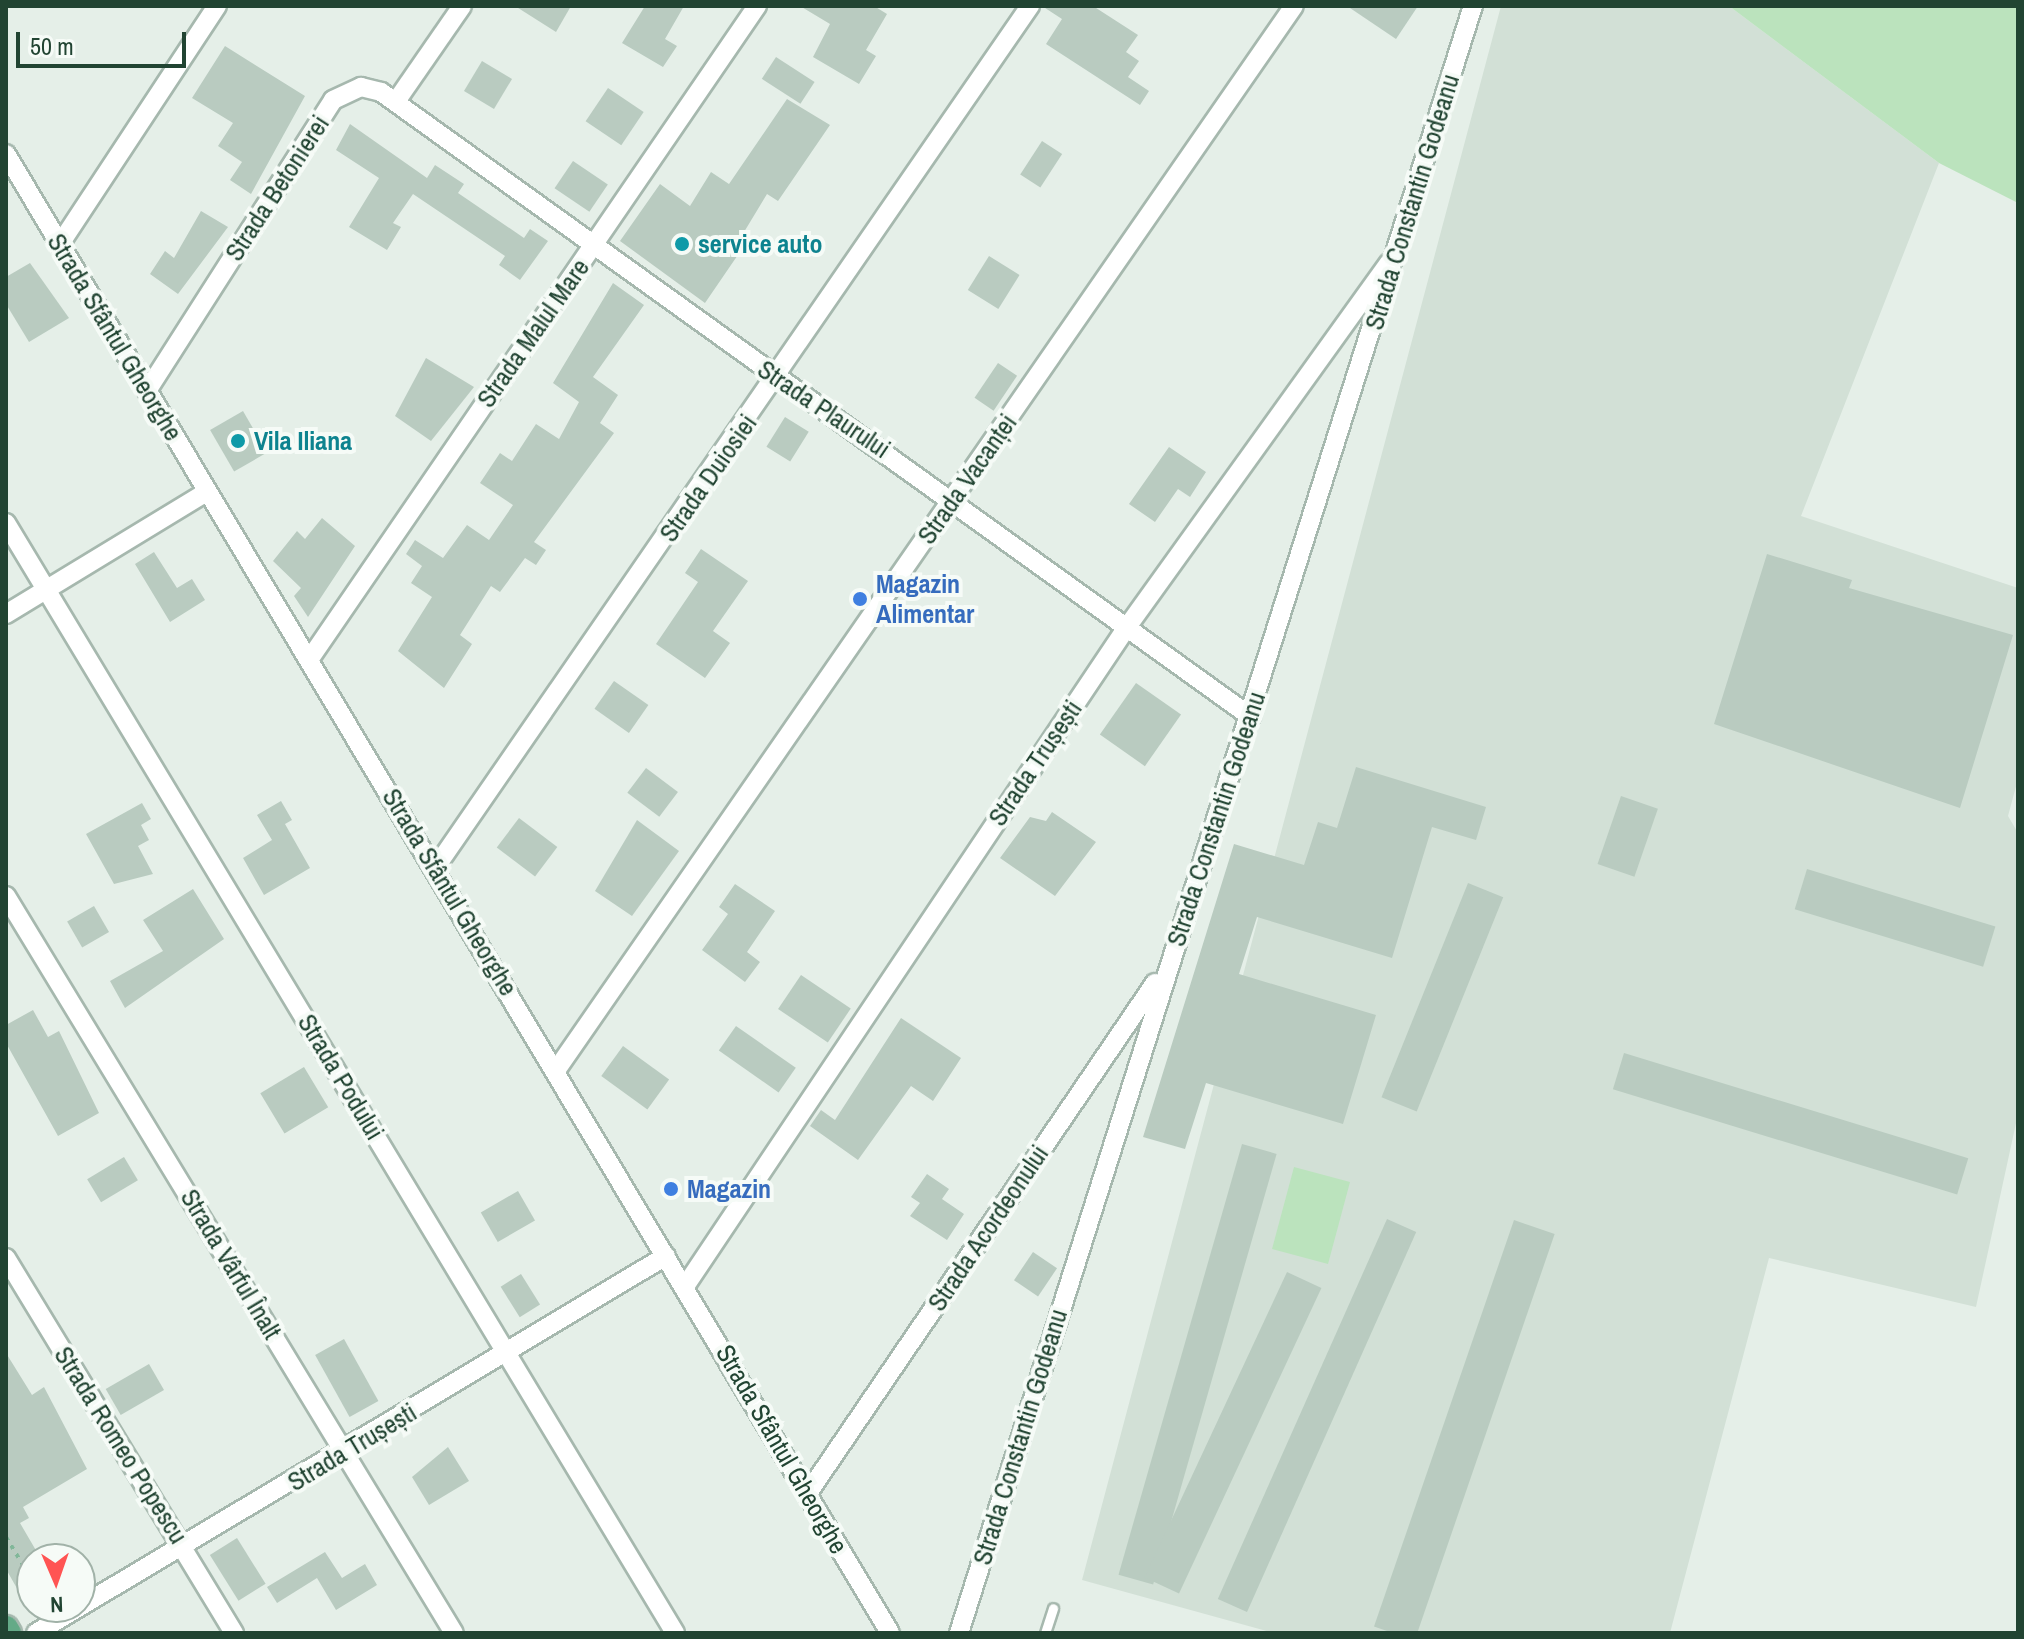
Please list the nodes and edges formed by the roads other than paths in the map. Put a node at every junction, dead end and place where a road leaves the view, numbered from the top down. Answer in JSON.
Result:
{"nodes":[{"id":1,"x":217,"y":6,"type":"edge"},
{"id":2,"x":462,"y":6,"type":"edge"},
{"id":3,"x":757,"y":6,"type":"edge"},
{"id":4,"x":1030,"y":6,"type":"edge"},
{"id":5,"x":1294,"y":6,"type":"edge"},
{"id":6,"x":1473,"y":6,"type":"edge"},
{"id":7,"x":397,"y":100,"type":"junction"},
{"id":8,"x":6,"y":154,"type":"edge"},
{"id":9,"x":60,"y":244,"type":"junction"},
{"id":10,"x":594,"y":245,"type":"junction"},
{"id":11,"x":1398,"y":251,"type":"junction"},
{"id":12,"x":778,"y":379,"type":"junction"},
{"id":13,"x":147,"y":391,"type":"junction"},
{"id":14,"x":207,"y":492,"type":"junction"},
{"id":15,"x":954,"y":498,"type":"junction"},
{"id":16,"x":6,"y":523,"type":"edge"},
{"id":17,"x":46,"y":590,"type":"junction"},
{"id":18,"x":6,"y":614,"type":"edge"},
{"id":19,"x":1125,"y":630,"type":"junction"},
{"id":20,"x":309,"y":660,"type":"junction"},
{"id":21,"x":1251,"y":717,"type":"junction"},
{"id":22,"x":436,"y":867,"type":"junction"},
{"id":23,"x":6,"y":896,"type":"edge"},
{"id":24,"x":1168,"y":962,"type":"junction"},
{"id":25,"x":557,"y":1069,"type":"junction"},
{"id":26,"x":666,"y":1256,"type":"junction"},
{"id":27,"x":6,"y":1258,"type":"edge"},
{"id":28,"x":686,"y":1285,"type":"junction"},
{"id":29,"x":508,"y":1353,"type":"junction"},
{"id":30,"x":345,"y":1451,"type":"junction"},
{"id":31,"x":808,"y":1493,"type":"junction"},
{"id":32,"x":183,"y":1547,"type":"junction"},
{"id":33,"x":1053,"y":1608,"type":"dead end"},
{"id":34,"x":6,"y":1628,"type":"edge"},
{"id":35,"x":9,"y":1633,"type":"edge"},
{"id":36,"x":36,"y":1633,"type":"edge"},
{"id":37,"x":234,"y":1633,"type":"edge"},
{"id":38,"x":454,"y":1633,"type":"edge"},
{"id":39,"x":675,"y":1633,"type":"edge"},
{"id":40,"x":890,"y":1633,"type":"edge"},
{"id":41,"x":959,"y":1633,"type":"edge"},
{"id":42,"x":1045,"y":1633,"type":"edge"}],
"edges":[{"from":1,"to":9,"type":"street"},
{"from":2,"to":7,"type":"street"},
{"from":3,"to":10,"type":"street","name":"Strada Malul Mare"},
{"from":4,"to":12,"type":"street","name":"Strada Duiosiei"},
{"from":5,"to":15,"type":"street","name":"Strada Vacanței"},
{"from":6,"to":11,"type":"street","name":"Strada Constantin Godeanu"},
{"from":7,"to":10,"type":"street","name":"Strada Plaurului"},
{"from":7,"to":13,"type":"street","name":"Strada Betonierei"},
{"from":8,"to":9,"type":"street","name":"Strada Sfântul Gheorghe"},
{"from":9,"to":13,"type":"street","name":"Strada Sfântul Gheorghe"},
{"from":10,"to":12,"type":"street","name":"Strada Plaurului"},
{"from":10,"to":20,"type":"street","name":"Strada Malul Mare"},
{"from":11,"to":19,"type":"street","name":"Strada Trușești"},
{"from":11,"to":21,"type":"street","name":"Strada Constantin Godeanu"},
{"from":12,"to":15,"type":"street","name":"Strada Plaurului"},
{"from":12,"to":22,"type":"street","name":"Strada Duiosiei"},
{"from":13,"to":14,"type":"street","name":"Strada Sfântul Gheorghe"},
{"from":14,"to":17,"type":"street"},
{"from":14,"to":20,"type":"street","name":"Strada Sfântul Gheorghe"},
{"from":15,"to":19,"type":"street","name":"Strada Plaurului"},
{"from":15,"to":25,"type":"street","name":"Strada Vacanței"},
{"from":16,"to":17,"type":"street","name":"Strada Podului"},
{"from":17,"to":18,"type":"street"},
{"from":17,"to":29,"type":"street","name":"Strada Podului"},
{"from":19,"to":21,"type":"street","name":"Strada Plaurului"},
{"from":19,"to":28,"type":"street","name":"Strada Trușești"},
{"from":20,"to":22,"type":"street","name":"Strada Sfântul Gheorghe"},
{"from":21,"to":24,"type":"street","name":"Strada Constantin Godeanu"},
{"from":22,"to":25,"type":"street","name":"Strada Sfântul Gheorghe"},
{"from":23,"to":30,"type":"street","name":"Strada Vârful Înalt"},
{"from":24,"to":31,"type":"street","name":"Strada Acordeonului"},
{"from":24,"to":41,"type":"street","name":"Strada Constantin Godeanu"},
{"from":25,"to":26,"type":"street","name":"Strada Sfântul Gheorghe"},
{"from":26,"to":28,"type":"street","name":"Strada Sfântul Gheorghe"},
{"from":26,"to":29,"type":"street","name":"Strada Trușești"},
{"from":27,"to":32,"type":"street","name":"Strada Romeo Popescu"},
{"from":28,"to":31,"type":"street","name":"Strada Sfântul Gheorghe"},
{"from":29,"to":30,"type":"street","name":"Strada Trușești"},
{"from":29,"to":39,"type":"street","name":"Strada Podului"},
{"from":30,"to":32,"type":"street","name":"Strada Trușești"},
{"from":30,"to":38,"type":"street","name":"Strada Vârful Înalt"},
{"from":31,"to":40,"type":"street","name":"Strada Sfântul Gheorghe"},
{"from":32,"to":36,"type":"street","name":"Strada Trușești"},
{"from":32,"to":37,"type":"street","name":"Strada Romeo Popescu"},
{"from":33,"to":42,"type":"lane"},
{"from":34,"to":35,"type":"main road"}]}
